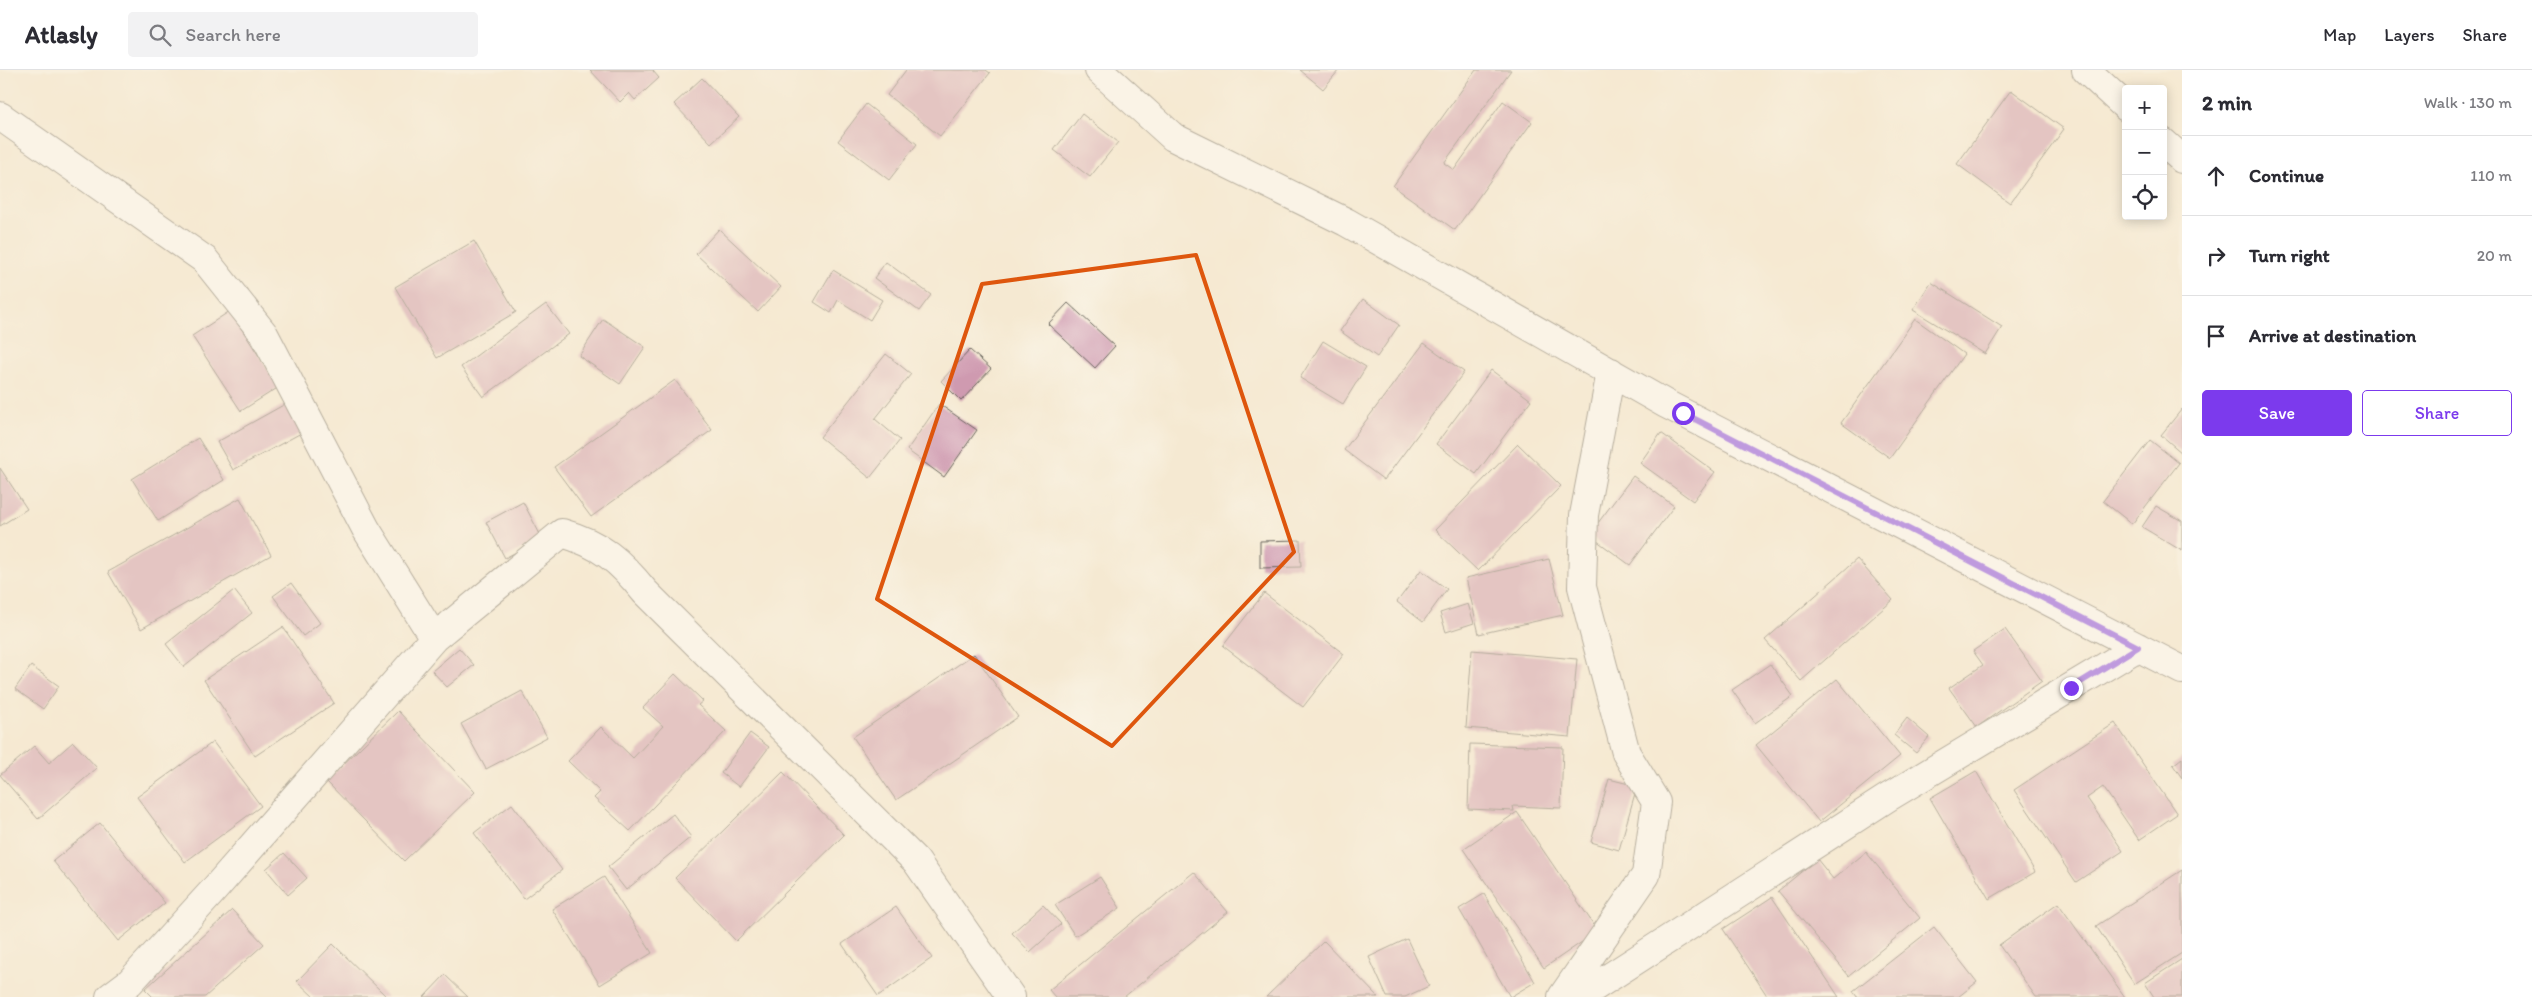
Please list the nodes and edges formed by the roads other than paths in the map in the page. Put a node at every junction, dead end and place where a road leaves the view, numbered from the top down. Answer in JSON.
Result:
{"nodes":[{"id":1,"x":1099,"y":70,"type":"edge"},
{"id":2,"x":2086,"y":70,"type":"edge"},
{"id":3,"x":2122,"y":103,"type":"edge"},
{"id":4,"x":0,"y":116,"type":"edge"},
{"id":5,"x":2167,"y":146,"type":"edge"},
{"id":6,"x":2182,"y":159,"type":"edge"},
{"id":7,"x":1611,"y":372,"type":"junction"},
{"id":8,"x":434,"y":638,"type":"junction"},
{"id":9,"x":2138,"y":647,"type":"junction"},
{"id":10,"x":2177,"y":660,"type":"edge"},
{"id":11,"x":110,"y":997,"type":"edge"},
{"id":12,"x":1011,"y":997,"type":"edge"},
{"id":13,"x":1562,"y":997,"type":"edge"},
{"id":14,"x":1579,"y":997,"type":"edge"}],
"edges":[{"from":1,"to":7,"type":"street"},
{"from":2,"to":3,"type":"street"},
{"from":4,"to":8,"type":"street"},
{"from":5,"to":6,"type":"street"},
{"from":7,"to":9,"type":"street"},
{"from":7,"to":13,"type":"street"},
{"from":8,"to":11,"type":"street"},
{"from":8,"to":12,"type":"street"},
{"from":9,"to":10,"type":"street"},
{"from":9,"to":14,"type":"street"}]}
